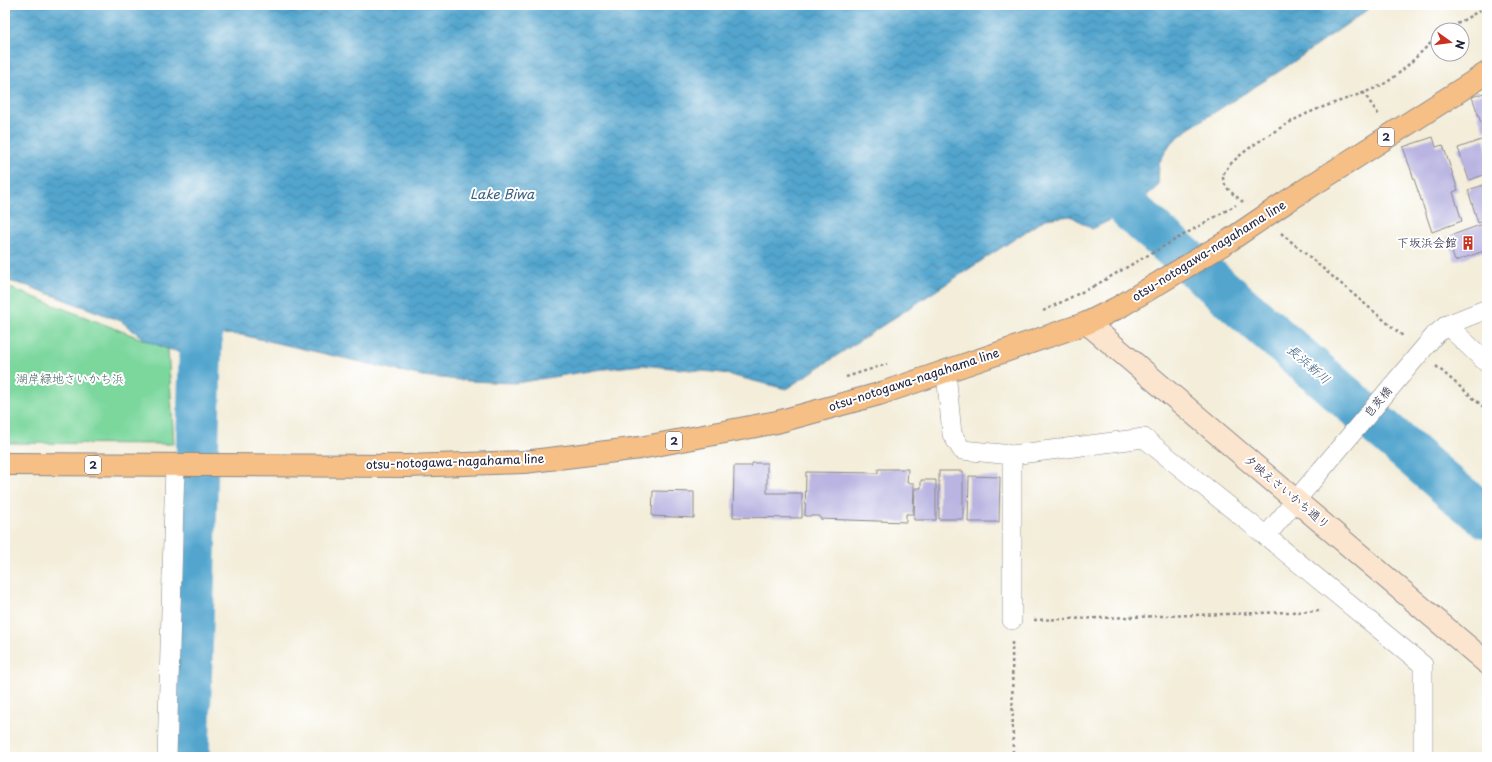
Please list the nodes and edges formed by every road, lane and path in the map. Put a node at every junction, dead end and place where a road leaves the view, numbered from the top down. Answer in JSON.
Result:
{"nodes":[{"id":1,"x":1487,"y":6,"type":"edge"},
{"id":2,"x":1460,"y":22,"type":"edge"},
{"id":3,"x":1430,"y":44,"type":"edge"},
{"id":4,"x":1487,"y":73,"type":"edge"},
{"id":5,"x":1363,"y":92,"type":"junction"},
{"id":6,"x":1379,"y":116,"type":"dead end"},
{"id":7,"x":1248,"y":198,"type":"dead end"},
{"id":8,"x":1244,"y":203,"type":"dead end"},
{"id":9,"x":1280,"y":232,"type":"dead end"},
{"id":10,"x":1487,"y":309,"type":"edge"},
{"id":11,"x":1038,"y":314,"type":"dead end"},
{"id":12,"x":1087,"y":323,"type":"junction"},
{"id":13,"x":1440,"y":331,"type":"junction"},
{"id":14,"x":1410,"y":342,"type":"dead end"},
{"id":15,"x":1433,"y":363,"type":"dead end"},
{"id":16,"x":1487,"y":363,"type":"edge"},
{"id":17,"x":889,"y":364,"type":"dead end"},
{"id":18,"x":946,"y":372,"type":"junction"},
{"id":19,"x":844,"y":377,"type":"dead end"},
{"id":20,"x":1487,"y":410,"type":"edge"},
{"id":21,"x":1012,"y":455,"type":"junction"},
{"id":22,"x":5,"y":464,"type":"edge"},
{"id":23,"x":178,"y":465,"type":"junction"},
{"id":24,"x":1297,"y":500,"type":"junction"},
{"id":25,"x":1266,"y":536,"type":"junction"},
{"id":26,"x":1355,"y":610,"type":"junction"},
{"id":27,"x":1012,"y":620,"type":"junction"},
{"id":28,"x":1487,"y":663,"type":"edge"},
{"id":29,"x":167,"y":757,"type":"edge"},
{"id":30,"x":1013,"y":757,"type":"edge"},
{"id":31,"x":1423,"y":757,"type":"edge"}],
"edges":[{"from":1,"to":2,"type":"path"},
{"from":3,"to":5,"type":"path"},
{"from":4,"to":12,"type":"main road","name":"otsu-notogawa-nagahama line","number":"2","bridge":true},
{"from":5,"to":6,"type":"path"},
{"from":5,"to":8,"type":"path"},
{"from":7,"to":11,"type":"path","bridge":true},
{"from":9,"to":14,"type":"path"},
{"from":10,"to":13,"type":"street"},
{"from":12,"to":18,"type":"main road","name":"otsu-notogawa-nagahama line","number":"2"},
{"from":12,"to":24,"type":"street","name":"夕映えさいかち通り"},
{"from":13,"to":16,"type":"street"},
{"from":13,"to":24,"type":"street","name":"皀莢橋","bridge":true},
{"from":15,"to":20,"type":"path"},
{"from":17,"to":19,"type":"path"},
{"from":18,"to":21,"type":"street"},
{"from":18,"to":23,"type":"main road","name":"otsu-notogawa-nagahama line","number":"2"},
{"from":21,"to":25,"type":"street"},
{"from":21,"to":27,"type":"street"},
{"from":22,"to":23,"type":"main road","name":"otsu-notogawa-nagahama line","number":"2"},
{"from":23,"to":29,"type":"street"},
{"from":24,"to":25,"type":"street","name":"皀莢橋"},
{"from":24,"to":28,"type":"street","name":"夕映えさいかち通り"},
{"from":25,"to":26,"type":"street"},
{"from":26,"to":27,"type":"path"},
{"from":26,"to":31,"type":"street"},
{"from":27,"to":30,"type":"path"}]}
